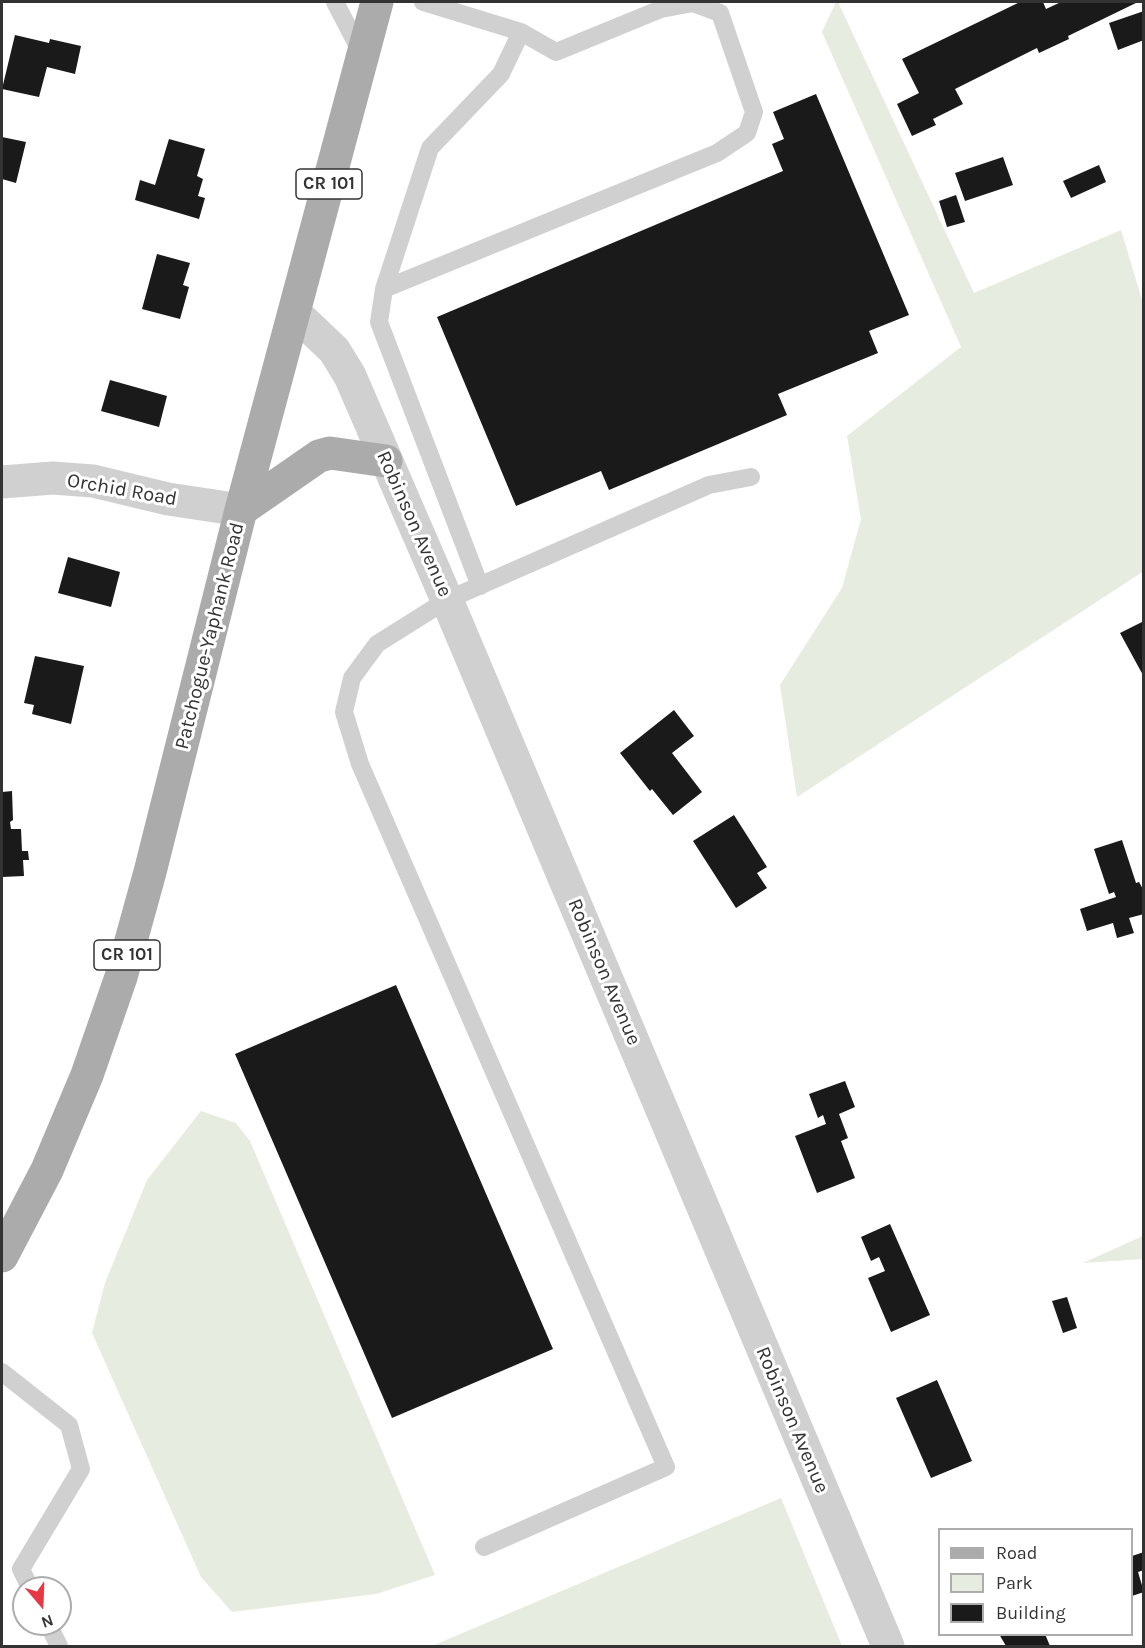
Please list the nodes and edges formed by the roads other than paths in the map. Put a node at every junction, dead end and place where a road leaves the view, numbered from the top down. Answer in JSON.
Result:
{"nodes":[{"id":1,"x":335,"y":2,"type":"edge"},
{"id":2,"x":377,"y":2,"type":"edge"},
{"id":3,"x":423,"y":2,"type":"edge"},
{"id":4,"x":521,"y":32,"type":"junction"},
{"id":5,"x":362,"y":54,"type":"junction"},
{"id":6,"x":384,"y":289,"type":"junction"},
{"id":7,"x":295,"y":313,"type":"junction"},
{"id":8,"x":386,"y":461,"type":"junction"},
{"id":9,"x":751,"y":477,"type":"dead end"},
{"id":10,"x":2,"y":482,"type":"edge"},
{"id":11,"x":241,"y":510,"type":"junction"},
{"id":12,"x":480,"y":586,"type":"junction"},
{"id":13,"x":447,"y":600,"type":"junction"},
{"id":14,"x":2,"y":1256,"type":"edge"},
{"id":15,"x":2,"y":1372,"type":"edge"},
{"id":16,"x":484,"y":1547,"type":"dead end"},
{"id":17,"x":24,"y":1576,"type":"edge"},
{"id":18,"x":888,"y":1647,"type":"edge"}],
"edges":[{"from":1,"to":5,"type":"lane"},
{"from":2,"to":5,"type":"main road","name":"Patchogue-Yaphank Road","number":"CR 101"},
{"from":3,"to":4,"type":"lane"},
{"from":4,"to":6,"type":"lane"},
{"from":4,"to":6,"type":"lane"},
{"from":5,"to":7,"type":"main road","name":"Patchogue-Yaphank Road","number":"CR 101"},
{"from":6,"to":12,"type":"lane"},
{"from":7,"to":8,"type":"street","name":"Robinson Avenue"},
{"from":7,"to":11,"type":"main road","name":"Patchogue-Yaphank Road","number":"CR 101"},
{"from":8,"to":11,"type":"main road"},
{"from":8,"to":13,"type":"street","name":"Robinson Avenue"},
{"from":9,"to":12,"type":"lane"},
{"from":10,"to":11,"type":"street","name":"Orchid Road"},
{"from":11,"to":14,"type":"main road","name":"Patchogue-Yaphank Road","number":"CR 101"},
{"from":12,"to":13,"type":"lane"},
{"from":13,"to":16,"type":"lane"},
{"from":13,"to":18,"type":"street","name":"Robinson Avenue"},
{"from":15,"to":17,"type":"lane"}]}
